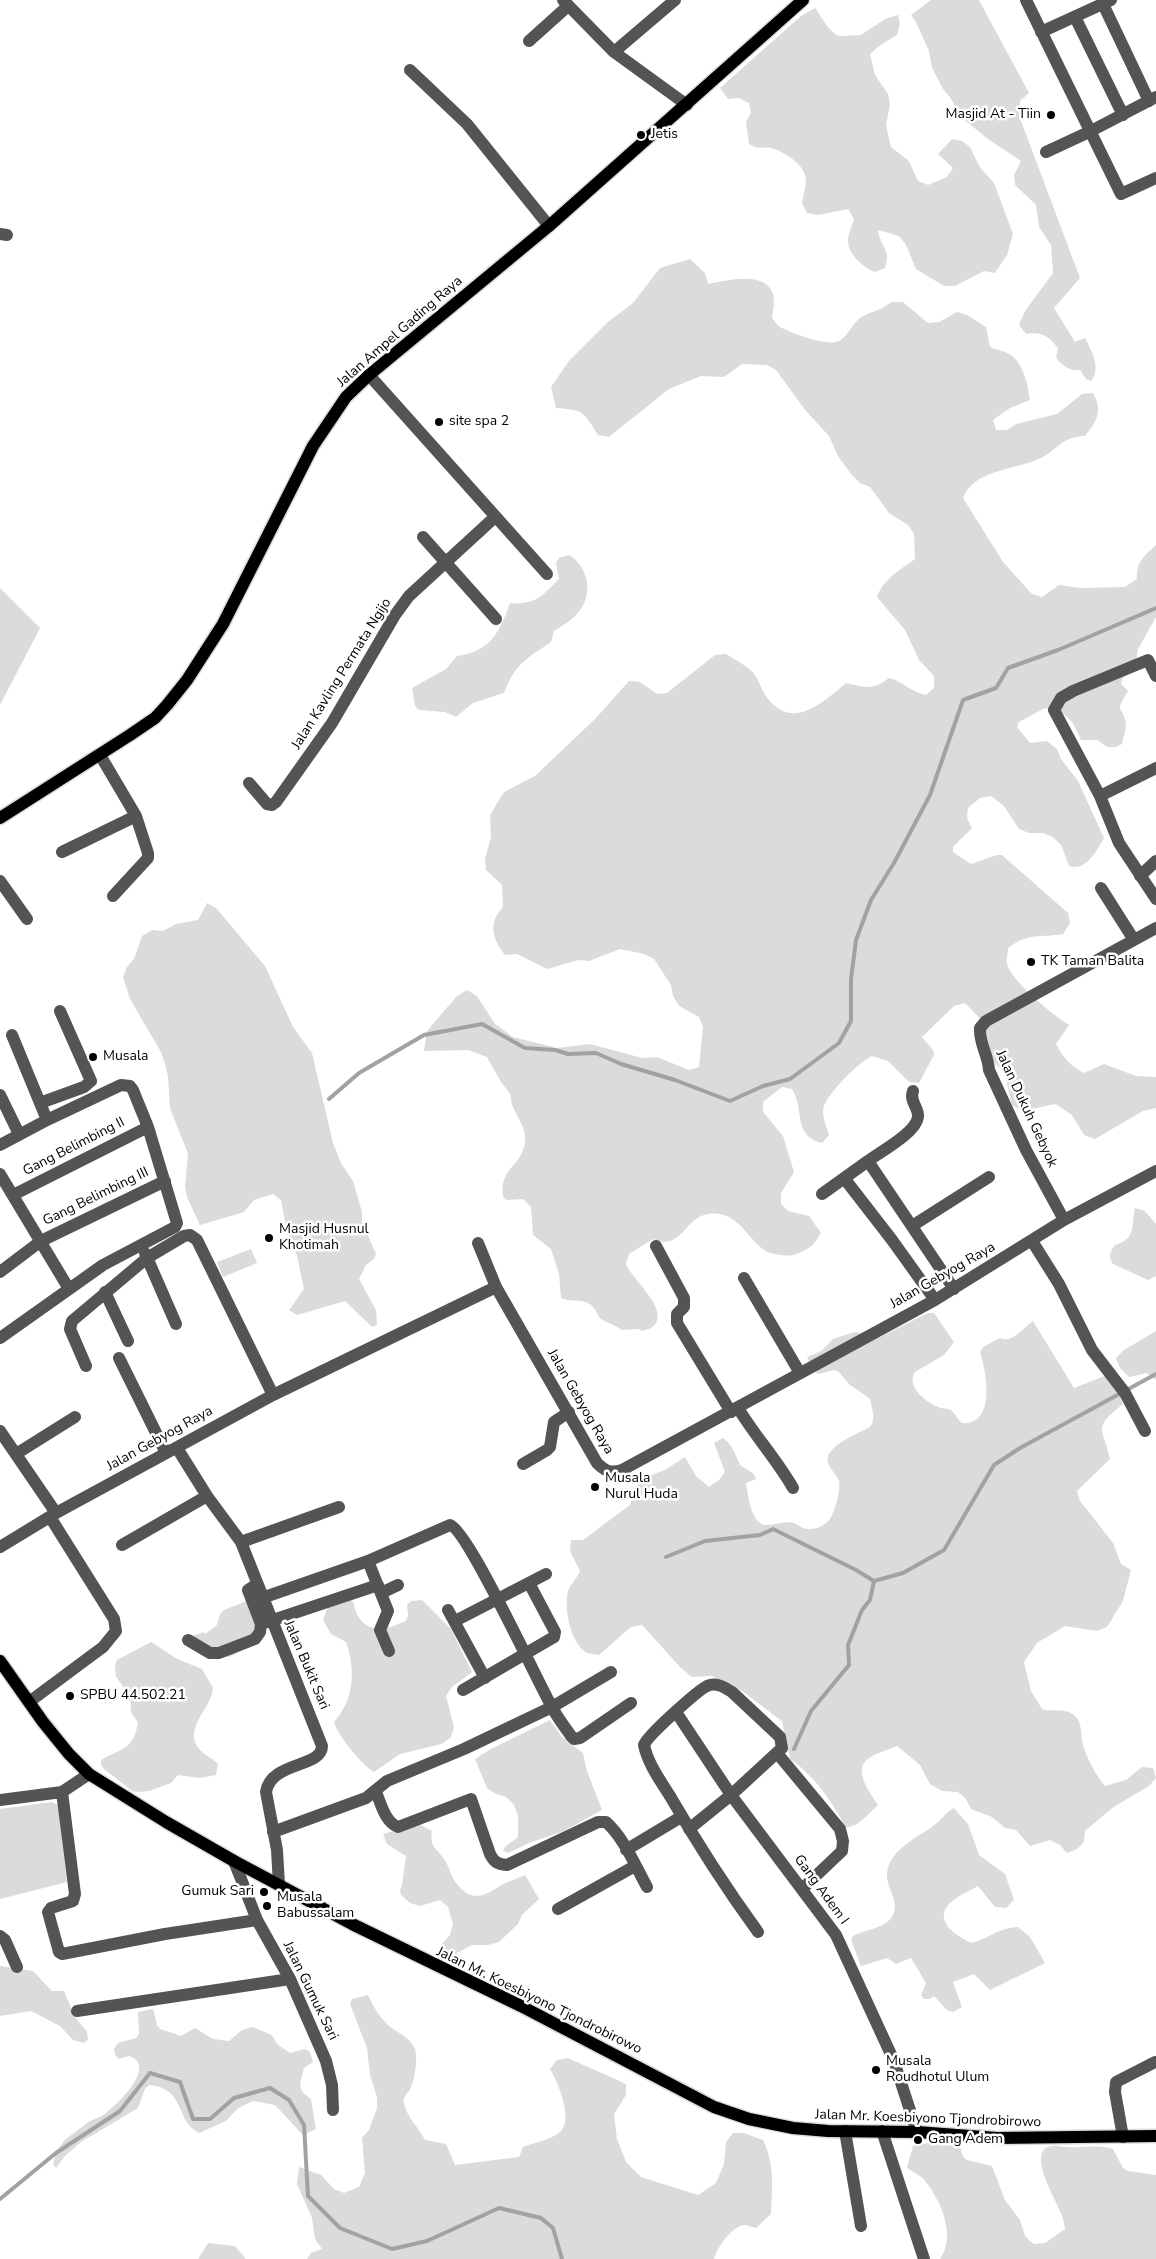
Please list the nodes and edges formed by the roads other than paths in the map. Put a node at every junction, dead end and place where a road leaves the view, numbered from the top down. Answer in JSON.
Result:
{"nodes":[{"id":1,"x":803,"y":0,"type":"edge"},
{"id":2,"x":1026,"y":0,"type":"edge"},
{"id":3,"x":673,"y":1,"type":"edge"},
{"id":4,"x":1107,"y":2,"type":"edge"},
{"id":5,"x":565,"y":3,"type":"edge"},
{"id":6,"x":1075,"y":17,"type":"junction"},
{"id":7,"x":1041,"y":32,"type":"junction"},
{"id":8,"x":529,"y":41,"type":"dead end"},
{"id":9,"x":614,"y":52,"type":"junction"},
{"id":10,"x":410,"y":70,"type":"dead end"},
{"id":11,"x":1153,"y":99,"type":"edge"},
{"id":12,"x":686,"y":105,"type":"junction"},
{"id":13,"x":1123,"y":115,"type":"junction"},
{"id":14,"x":1089,"y":132,"type":"junction"},
{"id":15,"x":1046,"y":152,"type":"dead end"},
{"id":16,"x":1156,"y":178,"type":"edge"},
{"id":17,"x":549,"y":226,"type":"junction"},
{"id":18,"x":370,"y":375,"type":"junction"},
{"id":19,"x":495,"y":517,"type":"junction"},
{"id":20,"x":423,"y":537,"type":"dead end"},
{"id":21,"x":447,"y":563,"type":"junction"},
{"id":22,"x":547,"y":574,"type":"dead end"},
{"id":23,"x":496,"y":619,"type":"dead end"},
{"id":24,"x":1152,"y":658,"type":"edge"},
{"id":25,"x":1156,"y":676,"type":"edge"},
{"id":26,"x":100,"y":755,"type":"junction"},
{"id":27,"x":1156,"y":768,"type":"edge"},
{"id":28,"x":249,"y":783,"type":"dead end"},
{"id":29,"x":1100,"y":796,"type":"junction"},
{"id":30,"x":136,"y":816,"type":"junction"},
{"id":31,"x":0,"y":818,"type":"edge"},
{"id":32,"x":62,"y":852,"type":"dead end"},
{"id":33,"x":1156,"y":861,"type":"edge"},
{"id":34,"x":1140,"y":876,"type":"junction"},
{"id":35,"x":0,"y":880,"type":"edge"},
{"id":36,"x":1101,"y":888,"type":"dead end"},
{"id":37,"x":113,"y":896,"type":"dead end"},
{"id":38,"x":1156,"y":899,"type":"edge"},
{"id":39,"x":27,"y":919,"type":"dead end"},
{"id":40,"x":1156,"y":928,"type":"edge"},
{"id":41,"x":1134,"y":940,"type":"junction"},
{"id":42,"x":60,"y":1011,"type":"dead end"},
{"id":43,"x":12,"y":1035,"type":"dead end"},
{"id":44,"x":913,"y":1091,"type":"dead end"},
{"id":45,"x":0,"y":1095,"type":"edge"},
{"id":46,"x":40,"y":1103,"type":"junction"},
{"id":47,"x":46,"y":1120,"type":"junction"},
{"id":48,"x":148,"y":1127,"type":"junction"},
{"id":49,"x":19,"y":1134,"type":"junction"},
{"id":50,"x":0,"y":1145,"type":"edge"},
{"id":51,"x":871,"y":1165,"type":"junction"},
{"id":52,"x":1156,"y":1171,"type":"edge"},
{"id":53,"x":0,"y":1174,"type":"edge"},
{"id":54,"x":989,"y":1177,"type":"dead end"},
{"id":55,"x":844,"y":1178,"type":"junction"},
{"id":56,"x":165,"y":1181,"type":"junction"},
{"id":57,"x":822,"y":1194,"type":"dead end"},
{"id":58,"x":14,"y":1195,"type":"junction"},
{"id":59,"x":1064,"y":1220,"type":"junction"},
{"id":60,"x":912,"y":1226,"type":"junction"},
{"id":61,"x":41,"y":1241,"type":"junction"},
{"id":62,"x":1032,"y":1241,"type":"junction"},
{"id":63,"x":478,"y":1243,"type":"dead end"},
{"id":64,"x":142,"y":1246,"type":"junction"},
{"id":65,"x":656,"y":1246,"type":"dead end"},
{"id":66,"x":147,"y":1258,"type":"junction"},
{"id":67,"x":0,"y":1272,"type":"edge"},
{"id":68,"x":744,"y":1278,"type":"dead end"},
{"id":69,"x":496,"y":1287,"type":"junction"},
{"id":70,"x":69,"y":1289,"type":"junction"},
{"id":71,"x":954,"y":1289,"type":"junction"},
{"id":72,"x":105,"y":1292,"type":"junction"},
{"id":73,"x":934,"y":1300,"type":"junction"},
{"id":74,"x":176,"y":1324,"type":"dead end"},
{"id":75,"x":0,"y":1338,"type":"edge"},
{"id":76,"x":128,"y":1341,"type":"dead end"},
{"id":77,"x":119,"y":1358,"type":"dead end"},
{"id":78,"x":86,"y":1366,"type":"dead end"},
{"id":79,"x":800,"y":1373,"type":"junction"},
{"id":80,"x":273,"y":1395,"type":"junction"},
{"id":81,"x":735,"y":1410,"type":"junction"},
{"id":82,"x":569,"y":1412,"type":"junction"},
{"id":83,"x":75,"y":1417,"type":"dead end"},
{"id":84,"x":0,"y":1431,"type":"edge"},
{"id":85,"x":1145,"y":1431,"type":"dead end"},
{"id":86,"x":171,"y":1450,"type":"junction"},
{"id":87,"x":16,"y":1454,"type":"junction"},
{"id":88,"x":523,"y":1464,"type":"dead end"},
{"id":89,"x":793,"y":1488,"type":"dead end"},
{"id":90,"x":207,"y":1496,"type":"junction"},
{"id":91,"x":339,"y":1507,"type":"dead end"},
{"id":92,"x":53,"y":1515,"type":"junction"},
{"id":93,"x":241,"y":1542,"type":"junction"},
{"id":94,"x":122,"y":1545,"type":"dead end"},
{"id":95,"x":0,"y":1547,"type":"edge"},
{"id":96,"x":368,"y":1560,"type":"junction"},
{"id":97,"x":546,"y":1574,"type":"dead end"},
{"id":98,"x":528,"y":1583,"type":"junction"},
{"id":99,"x":257,"y":1584,"type":"junction"},
{"id":100,"x":398,"y":1585,"type":"dead end"},
{"id":101,"x":379,"y":1589,"type":"junction"},
{"id":102,"x":262,"y":1598,"type":"junction"},
{"id":103,"x":498,"y":1600,"type":"junction"},
{"id":104,"x":266,"y":1622,"type":"junction"},
{"id":105,"x":188,"y":1640,"type":"dead end"},
{"id":106,"x":389,"y":1650,"type":"dead end"},
{"id":107,"x":526,"y":1655,"type":"junction"},
{"id":108,"x":0,"y":1661,"type":"edge"},
{"id":109,"x":611,"y":1672,"type":"dead end"},
{"id":110,"x":485,"y":1678,"type":"junction"},
{"id":111,"x":462,"y":1690,"type":"dead end"},
{"id":112,"x":30,"y":1702,"type":"junction"},
{"id":113,"x":632,"y":1703,"type":"dead end"},
{"id":114,"x":552,"y":1707,"type":"junction"},
{"id":115,"x":676,"y":1712,"type":"junction"},
{"id":116,"x":777,"y":1753,"type":"junction"},
{"id":117,"x":89,"y":1774,"type":"junction"},
{"id":118,"x":62,"y":1792,"type":"junction"},
{"id":119,"x":376,"y":1792,"type":"junction"},
{"id":120,"x":731,"y":1795,"type":"junction"},
{"id":121,"x":0,"y":1800,"type":"edge"},
{"id":122,"x":681,"y":1816,"type":"junction"},
{"id":123,"x":689,"y":1829,"type":"junction"},
{"id":124,"x":273,"y":1832,"type":"junction"},
{"id":125,"x":626,"y":1850,"type":"junction"},
{"id":126,"x":234,"y":1861,"type":"junction"},
{"id":127,"x":635,"y":1866,"type":"junction"},
{"id":128,"x":279,"y":1885,"type":"junction"},
{"id":129,"x":647,"y":1887,"type":"dead end"},
{"id":130,"x":802,"y":1889,"type":"junction"},
{"id":131,"x":558,"y":1909,"type":"dead end"},
{"id":132,"x":257,"y":1920,"type":"junction"},
{"id":133,"x":758,"y":1932,"type":"dead end"},
{"id":134,"x":0,"y":1936,"type":"edge"},
{"id":135,"x":17,"y":1967,"type":"dead end"},
{"id":136,"x":290,"y":1979,"type":"junction"},
{"id":137,"x":77,"y":2011,"type":"dead end"},
{"id":138,"x":1155,"y":2062,"type":"dead end"},
{"id":139,"x":332,"y":2110,"type":"dead end"},
{"id":140,"x":846,"y":2131,"type":"junction"},
{"id":141,"x":882,"y":2131,"type":"junction"},
{"id":142,"x":917,"y":2132,"type":"junction"},
{"id":143,"x":1156,"y":2136,"type":"edge"},
{"id":144,"x":1123,"y":2138,"type":"junction"},
{"id":145,"x":861,"y":2226,"type":"dead end"},
{"id":146,"x":924,"y":2259,"type":"edge"}],
"edges":[{"from":1,"to":12,"type":"main road","name":"Jalan Ampel Gading Raya"},
{"from":2,"to":7,"type":"street"},
{"from":3,"to":9,"type":"street"},
{"from":4,"to":6,"type":"street"},
{"from":4,"to":11,"type":"street"},
{"from":5,"to":8,"type":"street"},
{"from":5,"to":9,"type":"street"},
{"from":6,"to":7,"type":"street"},
{"from":6,"to":13,"type":"street"},
{"from":7,"to":14,"type":"street"},
{"from":9,"to":12,"type":"street"},
{"from":10,"to":17,"type":"street"},
{"from":11,"to":13,"type":"street"},
{"from":12,"to":17,"type":"main road","name":"Jalan Ampel Gading Raya"},
{"from":13,"to":14,"type":"street"},
{"from":14,"to":15,"type":"street"},
{"from":14,"to":16,"type":"street"},
{"from":17,"to":18,"type":"main road","name":"Jalan Ampel Gading Raya"},
{"from":18,"to":19,"type":"street"},
{"from":18,"to":26,"type":"main road","name":"Jalan Ampel Gading Raya"},
{"from":19,"to":21,"type":"street","name":"Jalan Kavling Permata Ngijo"},
{"from":19,"to":22,"type":"street"},
{"from":20,"to":21,"type":"street"},
{"from":21,"to":23,"type":"street"},
{"from":21,"to":28,"type":"street","name":"Jalan Kavling Permata Ngijo"},
{"from":24,"to":25,"type":"street"},
{"from":24,"to":29,"type":"street"},
{"from":26,"to":30,"type":"street"},
{"from":26,"to":31,"type":"main road","name":"Jalan Ampel Gading Raya"},
{"from":27,"to":29,"type":"street"},
{"from":29,"to":34,"type":"street"},
{"from":30,"to":32,"type":"street"},
{"from":30,"to":37,"type":"street"},
{"from":33,"to":34,"type":"street"},
{"from":34,"to":38,"type":"street"},
{"from":35,"to":39,"type":"street"},
{"from":36,"to":41,"type":"street"},
{"from":40,"to":41,"type":"street","name":"Jalan Dukuh Gebyok"},
{"from":41,"to":59,"type":"street","name":"Jalan Dukuh Gebyok"},
{"from":42,"to":46,"type":"street"},
{"from":43,"to":46,"type":"street"},
{"from":44,"to":51,"type":"street"},
{"from":45,"to":49,"type":"street"},
{"from":46,"to":47,"type":"street"},
{"from":47,"to":48,"type":"street"},
{"from":47,"to":49,"type":"street"},
{"from":48,"to":56,"type":"street"},
{"from":48,"to":58,"type":"street","name":"Gang Belimbing II"},
{"from":49,"to":50,"type":"street"},
{"from":51,"to":55,"type":"street"},
{"from":51,"to":60,"type":"street"},
{"from":52,"to":59,"type":"street","name":"Jalan Gebyog Raya"},
{"from":53,"to":58,"type":"street"},
{"from":54,"to":60,"type":"street"},
{"from":55,"to":57,"type":"street"},
{"from":55,"to":73,"type":"street"},
{"from":56,"to":61,"type":"street","name":"Gang Belimbing III"},
{"from":56,"to":64,"type":"street"},
{"from":58,"to":61,"type":"street"},
{"from":59,"to":62,"type":"street","name":"Jalan Gebyog Raya"},
{"from":60,"to":71,"type":"street"},
{"from":61,"to":67,"type":"street","name":"Gang Belimbing III"},
{"from":61,"to":70,"type":"street"},
{"from":62,"to":71,"type":"street","name":"Jalan Gebyog Raya"},
{"from":62,"to":85,"type":"street"},
{"from":63,"to":69,"type":"street"},
{"from":64,"to":66,"type":"street"},
{"from":64,"to":70,"type":"street"},
{"from":65,"to":81,"type":"street"},
{"from":66,"to":72,"type":"street"},
{"from":66,"to":74,"type":"street"},
{"from":66,"to":80,"type":"street"},
{"from":68,"to":79,"type":"street"},
{"from":69,"to":80,"type":"street","name":"Jalan Gebyog Raya"},
{"from":69,"to":82,"type":"street","name":"Jalan Gebyog Raya"},
{"from":70,"to":75,"type":"street"},
{"from":71,"to":73,"type":"street","name":"Jalan Gebyog Raya"},
{"from":72,"to":76,"type":"street"},
{"from":72,"to":78,"type":"street"},
{"from":73,"to":79,"type":"street","name":"Jalan Gebyog Raya"},
{"from":77,"to":86,"type":"street","name":"Jalan Bukit Sari"},
{"from":79,"to":81,"type":"street","name":"Jalan Gebyog Raya"},
{"from":80,"to":86,"type":"street","name":"Jalan Gebyog Raya"},
{"from":81,"to":82,"type":"street","name":"Jalan Gebyog Raya"},
{"from":81,"to":89,"type":"street"},
{"from":82,"to":88,"type":"street"},
{"from":83,"to":87,"type":"street"},
{"from":84,"to":87,"type":"street"},
{"from":86,"to":90,"type":"street","name":"Jalan Bukit Sari"},
{"from":86,"to":92,"type":"street","name":"Jalan Gebyog Raya"},
{"from":87,"to":92,"type":"street"},
{"from":90,"to":93,"type":"street","name":"Jalan Bukit Sari"},
{"from":90,"to":94,"type":"street"},
{"from":91,"to":93,"type":"street"},
{"from":92,"to":95,"type":"street","name":"Jalan Gebyog Raya"},
{"from":92,"to":112,"type":"street"},
{"from":93,"to":99,"type":"street","name":"Jalan Bukit Sari"},
{"from":96,"to":101,"type":"street"},
{"from":96,"to":102,"type":"street"},
{"from":96,"to":103,"type":"street"},
{"from":97,"to":98,"type":"street"},
{"from":98,"to":103,"type":"street"},
{"from":98,"to":107,"type":"street"},
{"from":99,"to":102,"type":"street","name":"Jalan Bukit Sari"},
{"from":99,"to":104,"type":"street"},
{"from":100,"to":101,"type":"street"},
{"from":101,"to":104,"type":"street"},
{"from":101,"to":106,"type":"street"},
{"from":102,"to":104,"type":"street","name":"Jalan Bukit Sari"},
{"from":103,"to":107,"type":"street"},
{"from":103,"to":110,"type":"street"},
{"from":104,"to":105,"type":"street"},
{"from":104,"to":124,"type":"street","name":"Jalan Bukit Sari"},
{"from":107,"to":110,"type":"street"},
{"from":107,"to":114,"type":"street"},
{"from":108,"to":112,"type":"main road","name":"Jalan Mr. Koesbiyono Tjondrobirowo"},
{"from":109,"to":114,"type":"street"},
{"from":110,"to":111,"type":"street"},
{"from":112,"to":117,"type":"main road","name":"Jalan Mr. Koesbiyono Tjondrobirowo"},
{"from":113,"to":114,"type":"street"},
{"from":114,"to":119,"type":"street"},
{"from":115,"to":116,"type":"street"},
{"from":115,"to":120,"type":"street","name":"Gang Adem I"},
{"from":115,"to":122,"type":"street"},
{"from":116,"to":120,"type":"street"},
{"from":116,"to":130,"type":"street"},
{"from":117,"to":118,"type":"street"},
{"from":117,"to":126,"type":"main road","name":"Jalan Mr. Koesbiyono Tjondrobirowo"},
{"from":118,"to":121,"type":"street"},
{"from":118,"to":132,"type":"street"},
{"from":119,"to":124,"type":"street"},
{"from":119,"to":125,"type":"street"},
{"from":120,"to":123,"type":"street"},
{"from":120,"to":130,"type":"street","name":"Gang Adem I"},
{"from":122,"to":123,"type":"street"},
{"from":122,"to":125,"type":"street"},
{"from":123,"to":133,"type":"street"},
{"from":124,"to":128,"type":"street","name":"Jalan Bukit Sari"},
{"from":125,"to":127,"type":"street"},
{"from":126,"to":128,"type":"main road","name":"Jalan Mr. Koesbiyono Tjondrobirowo"},
{"from":126,"to":132,"type":"street","name":"Jalan Gumuk Sari"},
{"from":127,"to":129,"type":"street"},
{"from":127,"to":131,"type":"street"},
{"from":128,"to":140,"type":"main road","name":"Jalan Mr. Koesbiyono Tjondrobirowo"},
{"from":130,"to":142,"type":"street","name":"Gang Adem I"},
{"from":132,"to":136,"type":"street","name":"Jalan Gumuk Sari"},
{"from":134,"to":135,"type":"street"},
{"from":136,"to":137,"type":"street"},
{"from":136,"to":139,"type":"street","name":"Jalan Gumuk Sari"},
{"from":138,"to":144,"type":"street"},
{"from":140,"to":141,"type":"main road","name":"Jalan Mr. Koesbiyono Tjondrobirowo"},
{"from":140,"to":145,"type":"street"},
{"from":141,"to":142,"type":"main road","name":"Jalan Mr. Koesbiyono Tjondrobirowo"},
{"from":141,"to":146,"type":"street"},
{"from":142,"to":144,"type":"main road","name":"Jalan Mr. Koesbiyono Tjondrobirowo"},
{"from":143,"to":144,"type":"main road","name":"Jalan Mr. Koesbiyono Tjondrobirowo"}]}
